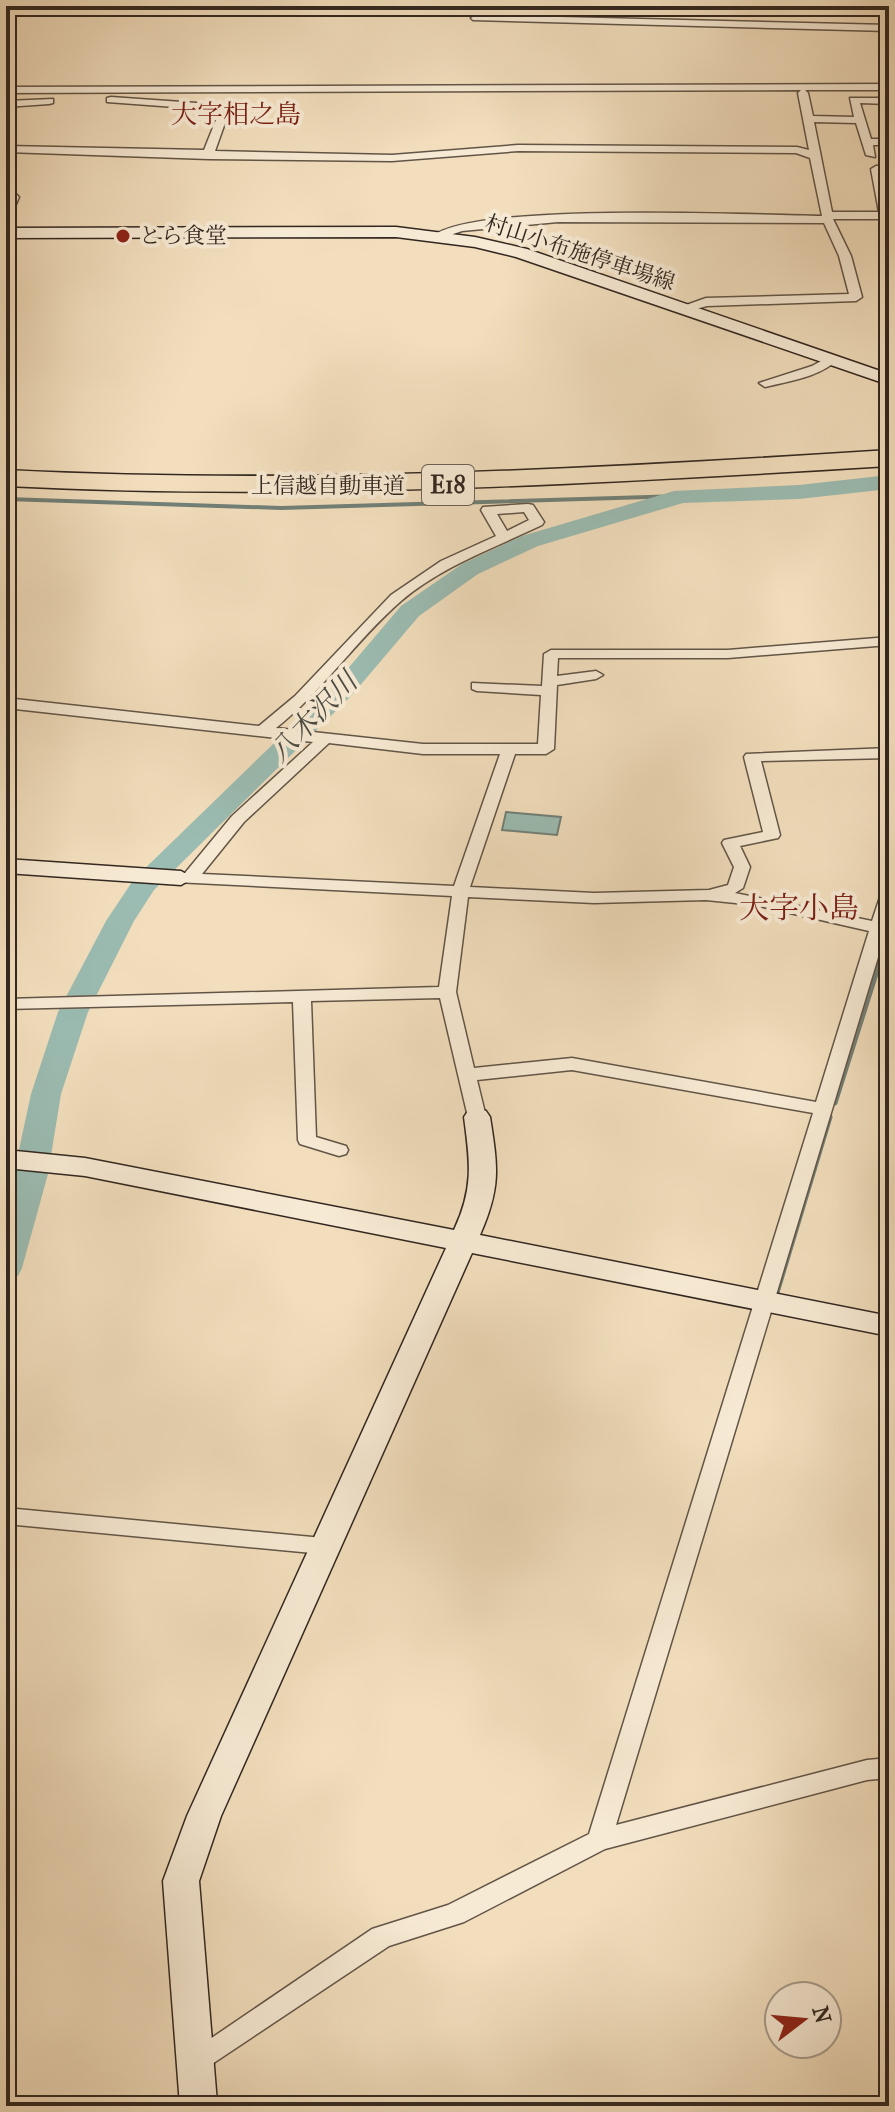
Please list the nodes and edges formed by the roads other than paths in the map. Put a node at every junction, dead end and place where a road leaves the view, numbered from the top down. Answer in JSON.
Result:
{"nodes":[{"id":1,"x":476,"y":18,"type":"dead end"},
{"id":2,"x":889,"y":28,"type":"edge"},
{"id":3,"x":448,"y":83,"type":"dead end"},
{"id":4,"x":889,"y":87,"type":"edge"},
{"id":5,"x":6,"y":90,"type":"edge"},
{"id":6,"x":345,"y":91,"type":"junction"},
{"id":7,"x":803,"y":93,"type":"junction"},
{"id":8,"x":889,"y":95,"type":"edge"},
{"id":9,"x":287,"y":98,"type":"junction"},
{"id":10,"x":111,"y":100,"type":"junction"},
{"id":11,"x":889,"y":101,"type":"edge"},
{"id":12,"x":6,"y":102,"type":"edge"},
{"id":13,"x":809,"y":119,"type":"junction"},
{"id":14,"x":861,"y":120,"type":"junction"},
{"id":15,"x":868,"y":142,"type":"junction"},
{"id":16,"x":889,"y":142,"type":"edge"},
{"id":17,"x":6,"y":149,"type":"edge"},
{"id":18,"x":871,"y":155,"type":"dead end"},
{"id":19,"x":209,"y":156,"type":"junction"},
{"id":20,"x":815,"y":156,"type":"junction"},
{"id":21,"x":889,"y":169,"type":"edge"},
{"id":22,"x":6,"y":187,"type":"edge"},
{"id":23,"x":6,"y":214,"type":"edge"},
{"id":24,"x":887,"y":216,"type":"edge"},
{"id":25,"x":828,"y":218,"type":"junction"},
{"id":26,"x":6,"y":233,"type":"edge"},
{"id":27,"x":439,"y":236,"type":"junction"},
{"id":28,"x":681,"y":309,"type":"junction"},
{"id":29,"x":832,"y":359,"type":"junction"},
{"id":30,"x":889,"y":380,"type":"edge"},
{"id":31,"x":765,"y":383,"type":"dead end"},
{"id":32,"x":889,"y":449,"type":"edge"},
{"id":33,"x":889,"y":458,"type":"edge"},
{"id":34,"x":6,"y":467,"type":"edge"},
{"id":35,"x":6,"y":478,"type":"edge"},
{"id":36,"x":512,"y":492,"type":"dead end"},
{"id":37,"x":517,"y":508,"type":"junction"},
{"id":38,"x":503,"y":536,"type":"junction"},
{"id":39,"x":889,"y":641,"type":"edge"},
{"id":40,"x":596,"y":675,"type":"dead end"},
{"id":41,"x":477,"y":686,"type":"dead end"},
{"id":42,"x":548,"y":686,"type":"junction"},
{"id":43,"x":6,"y":703,"type":"edge"},
{"id":44,"x":268,"y":730,"type":"junction"},
{"id":45,"x":327,"y":737,"type":"junction"},
{"id":46,"x":508,"y":752,"type":"junction"},
{"id":47,"x":889,"y":753,"type":"edge"},
{"id":48,"x":6,"y":866,"type":"edge"},
{"id":49,"x":185,"y":878,"type":"junction"},
{"id":50,"x":461,"y":890,"type":"junction"},
{"id":51,"x":889,"y":894,"type":"edge"},
{"id":52,"x":706,"y":895,"type":"junction"},
{"id":53,"x":884,"y":929,"type":"edge"},
{"id":54,"x":447,"y":992,"type":"junction"},
{"id":55,"x":302,"y":996,"type":"junction"},
{"id":56,"x":6,"y":1004,"type":"edge"},
{"id":57,"x":467,"y":1075,"type":"junction"},
{"id":58,"x":825,"y":1109,"type":"junction"},
{"id":59,"x":477,"y":1117,"type":"joint"},
{"id":60,"x":339,"y":1150,"type":"dead end"},
{"id":61,"x":6,"y":1159,"type":"edge"},
{"id":62,"x":462,"y":1244,"type":"junction"},
{"id":63,"x":763,"y":1300,"type":"junction"},
{"id":64,"x":889,"y":1326,"type":"edge"},
{"id":65,"x":6,"y":1516,"type":"edge"},
{"id":66,"x":323,"y":1546,"type":"junction"},
{"id":67,"x":889,"y":1768,"type":"edge"},
{"id":68,"x":599,"y":1840,"type":"junction"},
{"id":69,"x":194,"y":2064,"type":"junction"},
{"id":70,"x":195,"y":2105,"type":"edge"}],
"edges":[{"from":1,"to":2,"type":"street"},
{"from":3,"to":6,"type":"street"},
{"from":4,"to":6,"type":"street"},
{"from":5,"to":6,"type":"street"},
{"from":6,"to":9,"type":"street"},
{"from":7,"to":8,"type":"street"},
{"from":7,"to":9,"type":"street"},
{"from":7,"to":13,"type":"street"},
{"from":9,"to":10,"type":"street"},
{"from":10,"to":12,"type":"street"},
{"from":10,"to":19,"type":"street"},
{"from":11,"to":14,"type":"street"},
{"from":13,"to":14,"type":"street"},
{"from":13,"to":20,"type":"street"},
{"from":14,"to":15,"type":"street"},
{"from":15,"to":16,"type":"street"},
{"from":15,"to":18,"type":"street"},
{"from":17,"to":19,"type":"street"},
{"from":19,"to":20,"type":"street"},
{"from":20,"to":25,"type":"street"},
{"from":21,"to":24,"type":"street"},
{"from":22,"to":23,"type":"street"},
{"from":24,"to":25,"type":"street"},
{"from":25,"to":27,"type":"street"},
{"from":25,"to":28,"type":"street"},
{"from":26,"to":27,"type":"street","name":"村山小布施停車場線"},
{"from":27,"to":28,"type":"street","name":"村山小布施停車場線"},
{"from":28,"to":29,"type":"street","name":"村山小布施停車場線"},
{"from":29,"to":30,"type":"street","name":"村山小布施停車場線"},
{"from":29,"to":31,"type":"street"},
{"from":32,"to":34,"type":"highway","name":"上信越自動車道","number":"E18"},
{"from":33,"to":35,"type":"highway","name":"上信越自動車道","number":"E18"},
{"from":36,"to":37,"type":"street"},
{"from":37,"to":38,"type":"street"},
{"from":37,"to":38,"type":"street"},
{"from":38,"to":44,"type":"street"},
{"from":39,"to":42,"type":"street"},
{"from":40,"to":42,"type":"street"},
{"from":41,"to":42,"type":"street"},
{"from":42,"to":46,"type":"street"},
{"from":43,"to":44,"type":"street"},
{"from":44,"to":45,"type":"street"},
{"from":45,"to":46,"type":"street"},
{"from":45,"to":49,"type":"street"},
{"from":46,"to":50,"type":"street"},
{"from":47,"to":52,"type":"street"},
{"from":48,"to":49,"type":"street"},
{"from":49,"to":50,"type":"street"},
{"from":50,"to":52,"type":"street"},
{"from":50,"to":54,"type":"street"},
{"from":51,"to":53,"type":"street"},
{"from":52,"to":53,"type":"street"},
{"from":53,"to":58,"type":"street"},
{"from":54,"to":55,"type":"street"},
{"from":54,"to":57,"type":"street"},
{"from":55,"to":56,"type":"street"},
{"from":55,"to":60,"type":"street"},
{"from":57,"to":58,"type":"street"},
{"from":57,"to":59,"type":"street"},
{"from":58,"to":63,"type":"street"},
{"from":59,"to":62,"type":"street"},
{"from":61,"to":62,"type":"street"},
{"from":62,"to":63,"type":"street"},
{"from":62,"to":66,"type":"street"},
{"from":63,"to":64,"type":"street"},
{"from":63,"to":68,"type":"street"},
{"from":65,"to":66,"type":"street"},
{"from":66,"to":69,"type":"street"},
{"from":67,"to":68,"type":"street"},
{"from":68,"to":69,"type":"street"},
{"from":69,"to":70,"type":"street"}]}
